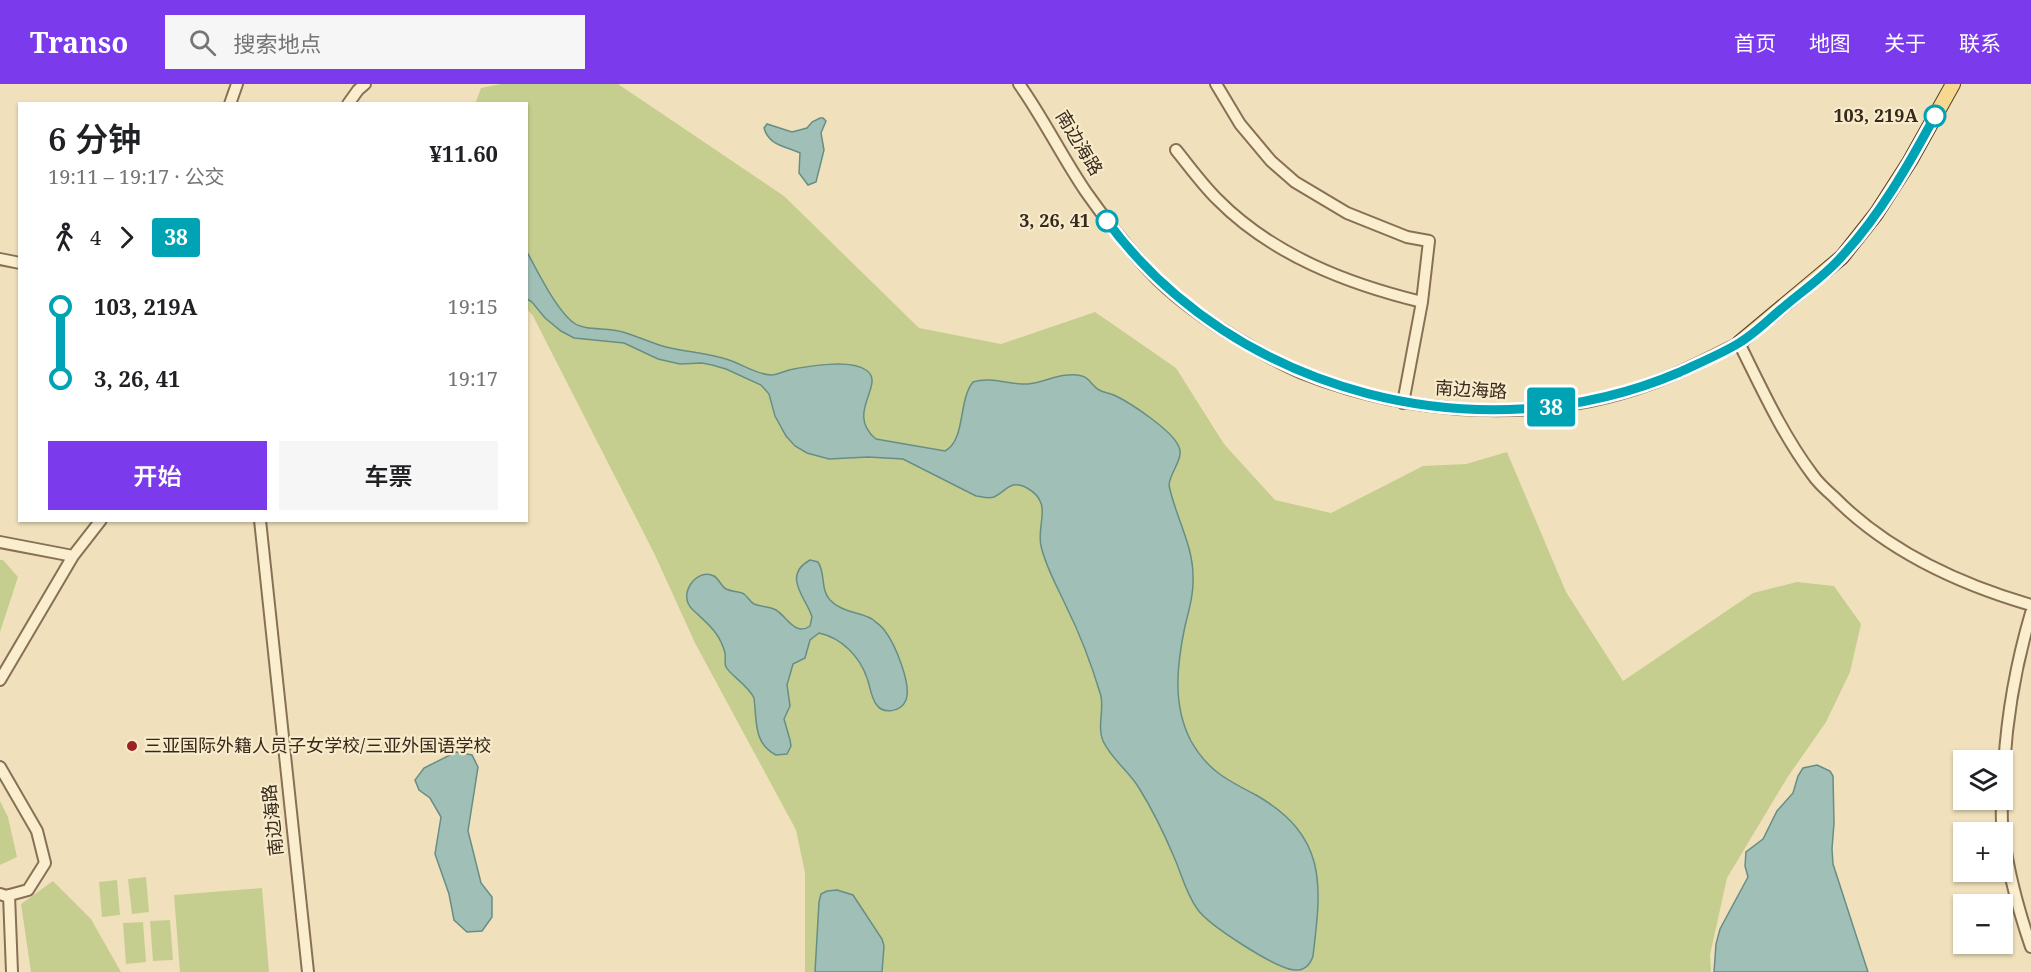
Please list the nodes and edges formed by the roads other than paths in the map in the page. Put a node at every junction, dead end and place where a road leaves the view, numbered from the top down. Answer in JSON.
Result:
{"nodes":[{"id":1,"x":237,"y":84,"type":"edge"},
{"id":2,"x":365,"y":84,"type":"edge"},
{"id":3,"x":1019,"y":84,"type":"edge"},
{"id":4,"x":1216,"y":84,"type":"edge"},
{"id":5,"x":1953,"y":84,"type":"edge"},
{"id":6,"x":231,"y":102,"type":"edge"},
{"id":7,"x":349,"y":102,"type":"edge"},
{"id":8,"x":1176,"y":150,"type":"dead end"},
{"id":9,"x":0,"y":259,"type":"edge"},
{"id":10,"x":18,"y":263,"type":"edge"},
{"id":11,"x":1422,"y":302,"type":"junction"},
{"id":12,"x":1739,"y":343,"type":"junction"},
{"id":13,"x":1403,"y":403,"type":"junction"},
{"id":14,"x":99,"y":522,"type":"edge"},
{"id":15,"x":260,"y":522,"type":"edge"},
{"id":16,"x":0,"y":542,"type":"edge"},
{"id":17,"x":73,"y":556,"type":"junction"},
{"id":18,"x":2031,"y":606,"type":"edge"},
{"id":19,"x":2031,"y":613,"type":"edge"},
{"id":20,"x":0,"y":680,"type":"edge"},
{"id":21,"x":0,"y":767,"type":"edge"},
{"id":22,"x":5,"y":894,"type":"edge"},
{"id":23,"x":2031,"y":947,"type":"edge"},
{"id":24,"x":12,"y":972,"type":"edge"},
{"id":25,"x":308,"y":972,"type":"edge"}],
"edges":[{"from":1,"to":6,"type":"street"},
{"from":2,"to":7,"type":"street"},
{"from":3,"to":13,"type":"street","name":"南边海路"},
{"from":4,"to":11,"type":"street"},
{"from":5,"to":12,"type":"main road","name":"南边海路"},
{"from":8,"to":11,"type":"street"},
{"from":9,"to":10,"type":"street"},
{"from":11,"to":13,"type":"street"},
{"from":12,"to":13,"type":"street","name":"南边海路"},
{"from":12,"to":18,"type":"street"},
{"from":14,"to":17,"type":"street"},
{"from":15,"to":25,"type":"street","name":"南边海路"},
{"from":16,"to":17,"type":"street"},
{"from":17,"to":20,"type":"street"},
{"from":19,"to":23,"type":"street"},
{"from":21,"to":22,"type":"street"},
{"from":22,"to":24,"type":"street"}]}
